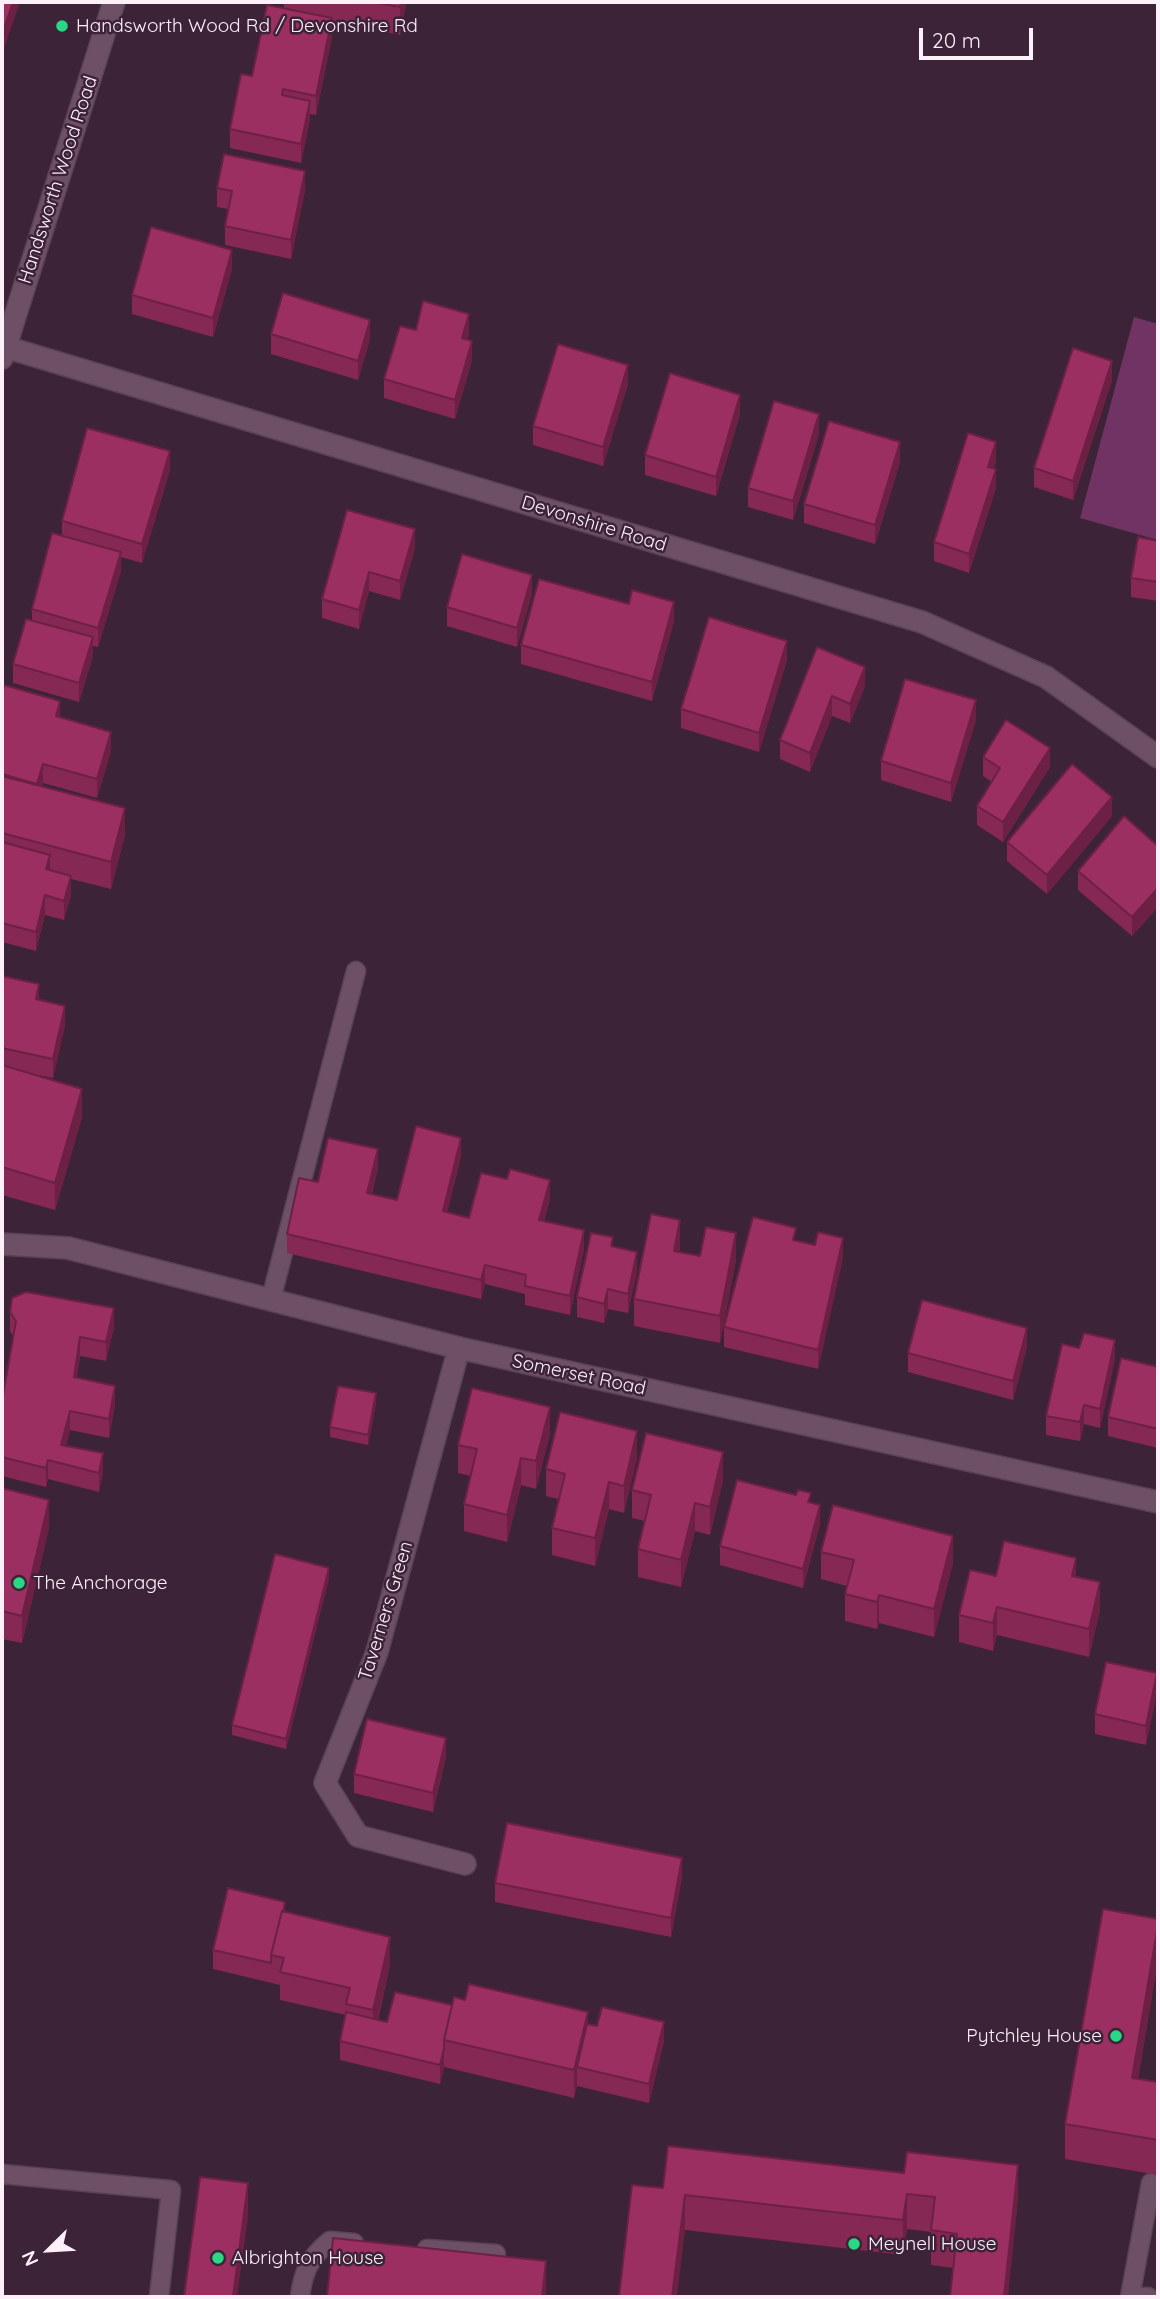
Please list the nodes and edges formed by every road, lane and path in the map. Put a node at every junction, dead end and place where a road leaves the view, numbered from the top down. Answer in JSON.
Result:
{"nodes":[{"id":1,"x":114,"y":2,"type":"edge"},
{"id":2,"x":3,"y":350,"type":"edge"},
{"id":3,"x":1158,"y":757,"type":"edge"},
{"id":4,"x":356,"y":971,"type":"dead end"},
{"id":5,"x":2,"y":1244,"type":"edge"},
{"id":6,"x":271,"y":1299,"type":"junction"},
{"id":7,"x":459,"y":1349,"type":"junction"},
{"id":8,"x":1158,"y":1502,"type":"edge"},
{"id":9,"x":465,"y":1864,"type":"dead end"},
{"id":10,"x":2,"y":2174,"type":"edge"},
{"id":11,"x":1151,"y":2183,"type":"dead end"},
{"id":12,"x":371,"y":2245,"type":"edge"},
{"id":13,"x":413,"y":2248,"type":"edge"},
{"id":14,"x":496,"y":2255,"type":"edge"},
{"id":15,"x":159,"y":2297,"type":"edge"},
{"id":16,"x":300,"y":2297,"type":"edge"},
{"id":17,"x":1130,"y":2297,"type":"edge"},
{"id":18,"x":1136,"y":2297,"type":"edge"},
{"id":19,"x":1148,"y":2297,"type":"edge"}],
"edges":[{"from":1,"to":2,"type":"street","name":"Handsworth Wood Road"},
{"from":2,"to":3,"type":"street","name":"Devonshire Road"},
{"from":4,"to":6,"type":"lane"},
{"from":5,"to":6,"type":"street","name":"Somerset Road"},
{"from":6,"to":7,"type":"street","name":"Somerset Road"},
{"from":7,"to":8,"type":"street","name":"Somerset Road"},
{"from":7,"to":9,"type":"street","name":"Taverners Green"},
{"from":10,"to":15,"type":"lane"},
{"from":11,"to":17,"type":"lane"},
{"from":12,"to":16,"type":"lane"},
{"from":13,"to":14,"type":"lane"},
{"from":18,"to":19,"type":"lane"}]}
